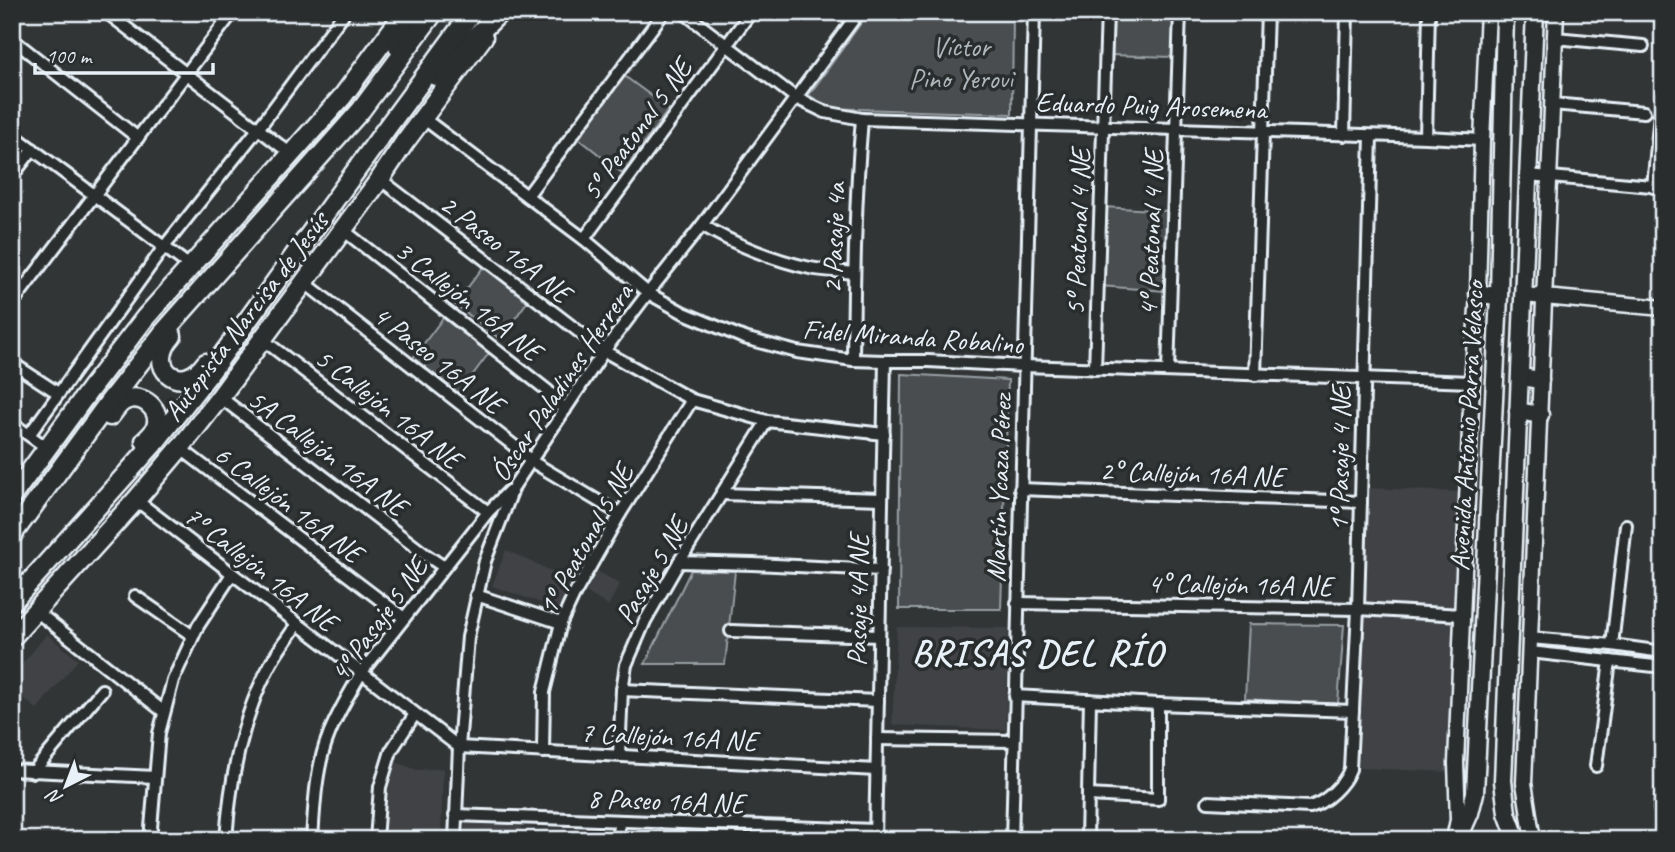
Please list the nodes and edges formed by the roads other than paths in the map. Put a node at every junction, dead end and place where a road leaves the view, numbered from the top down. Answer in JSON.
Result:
{"nodes":[{"id":1,"x":106,"y":12,"type":"edge"},
{"id":2,"x":233,"y":12,"type":"edge"},
{"id":3,"x":345,"y":12,"type":"edge"},
{"id":4,"x":405,"y":12,"type":"edge"},
{"id":5,"x":416,"y":12,"type":"edge"},
{"id":6,"x":434,"y":12,"type":"edge"},
{"id":7,"x":472,"y":12,"type":"edge"},
{"id":8,"x":501,"y":12,"type":"edge"},
{"id":9,"x":664,"y":12,"type":"edge"},
{"id":10,"x":683,"y":12,"type":"edge"},
{"id":11,"x":751,"y":12,"type":"edge"},
{"id":12,"x":859,"y":12,"type":"edge"},
{"id":13,"x":1034,"y":12,"type":"edge"},
{"id":14,"x":1107,"y":12,"type":"edge"},
{"id":15,"x":1180,"y":12,"type":"edge"},
{"id":16,"x":1267,"y":12,"type":"edge"},
{"id":17,"x":1347,"y":12,"type":"edge"},
{"id":18,"x":1429,"y":12,"type":"edge"},
{"id":19,"x":1488,"y":12,"type":"edge"},
{"id":20,"x":1505,"y":12,"type":"edge"},
{"id":21,"x":1535,"y":12,"type":"edge"},
{"id":22,"x":1556,"y":12,"type":"edge"},
{"id":23,"x":1663,"y":21,"type":"edge"},
{"id":24,"x":1662,"y":28,"type":"edge"},
{"id":25,"x":1555,"y":38,"type":"junction"},
{"id":26,"x":12,"y":39,"type":"edge"},
{"id":27,"x":726,"y":46,"type":"junction"},
{"id":28,"x":1643,"y":46,"type":"dead end"},
{"id":29,"x":186,"y":74,"type":"junction"},
{"id":30,"x":796,"y":98,"type":"junction"},
{"id":31,"x":369,"y":100,"type":"junction"},
{"id":32,"x":1552,"y":104,"type":"junction"},
{"id":33,"x":1644,"y":112,"type":"dead end"},
{"id":34,"x":1660,"y":114,"type":"dead end"},
{"id":35,"x":393,"y":118,"type":"junction"},
{"id":36,"x":423,"y":118,"type":"junction"},
{"id":37,"x":862,"y":119,"type":"junction"},
{"id":38,"x":1031,"y":125,"type":"junction"},
{"id":39,"x":1103,"y":126,"type":"junction"},
{"id":40,"x":258,"y":129,"type":"junction"},
{"id":41,"x":1177,"y":130,"type":"junction"},
{"id":42,"x":1262,"y":131,"type":"junction"},
{"id":43,"x":12,"y":134,"type":"edge"},
{"id":44,"x":1344,"y":135,"type":"junction"},
{"id":45,"x":1371,"y":136,"type":"junction"},
{"id":46,"x":1426,"y":137,"type":"junction"},
{"id":47,"x":138,"y":138,"type":"junction"},
{"id":48,"x":1482,"y":140,"type":"junction"},
{"id":49,"x":33,"y":149,"type":"junction"},
{"id":50,"x":291,"y":154,"type":"junction"},
{"id":51,"x":1528,"y":175,"type":"junction"},
{"id":52,"x":12,"y":176,"type":"edge"},
{"id":53,"x":1549,"y":176,"type":"junction"},
{"id":54,"x":380,"y":179,"type":"junction"},
{"id":55,"x":1658,"y":187,"type":"edge"},
{"id":56,"x":94,"y":195,"type":"junction"},
{"id":57,"x":527,"y":196,"type":"junction"},
{"id":58,"x":702,"y":225,"type":"junction"},
{"id":59,"x":342,"y":229,"type":"junction"},
{"id":60,"x":584,"y":239,"type":"junction"},
{"id":61,"x":164,"y":247,"type":"junction"},
{"id":62,"x":191,"y":267,"type":"junction"},
{"id":63,"x":220,"y":269,"type":"junction"},
{"id":64,"x":854,"y":273,"type":"junction"},
{"id":65,"x":304,"y":282,"type":"junction"},
{"id":66,"x":648,"y":293,"type":"junction"},
{"id":67,"x":1478,"y":294,"type":"junction"},
{"id":68,"x":1523,"y":295,"type":"junction"},
{"id":69,"x":1499,"y":296,"type":"junction"},
{"id":70,"x":1544,"y":297,"type":"junction"},
{"id":71,"x":261,"y":301,"type":"junction"},
{"id":72,"x":12,"y":304,"type":"edge"},
{"id":73,"x":1663,"y":309,"type":"edge"},
{"id":74,"x":262,"y":339,"type":"junction"},
{"id":75,"x":604,"y":351,"type":"junction"},
{"id":76,"x":853,"y":360,"type":"junction"},
{"id":77,"x":885,"y":361,"type":"junction"},
{"id":78,"x":12,"y":363,"type":"edge"},
{"id":79,"x":1024,"y":366,"type":"junction"},
{"id":80,"x":1095,"y":369,"type":"junction"},
{"id":81,"x":1168,"y":371,"type":"junction"},
{"id":82,"x":1255,"y":375,"type":"junction"},
{"id":83,"x":1521,"y":377,"type":"junction"},
{"id":84,"x":1364,"y":379,"type":"junction"},
{"id":85,"x":1540,"y":380,"type":"junction"},
{"id":86,"x":1472,"y":383,"type":"junction"},
{"id":87,"x":58,"y":393,"type":"junction"},
{"id":88,"x":219,"y":397,"type":"junction"},
{"id":89,"x":692,"y":400,"type":"junction"},
{"id":90,"x":565,"y":410,"type":"junction"},
{"id":91,"x":1518,"y":411,"type":"junction"},
{"id":92,"x":1540,"y":415,"type":"junction"},
{"id":93,"x":767,"y":421,"type":"junction"},
{"id":94,"x":12,"y":423,"type":"edge"},
{"id":95,"x":884,"y":434,"type":"junction"},
{"id":96,"x":29,"y":435,"type":"junction"},
{"id":97,"x":47,"y":448,"type":"junction"},
{"id":98,"x":180,"y":448,"type":"junction"},
{"id":99,"x":531,"y":461,"type":"junction"},
{"id":100,"x":61,"y":469,"type":"junction"},
{"id":101,"x":514,"y":486,"type":"junction"},
{"id":102,"x":1020,"y":489,"type":"junction"},
{"id":103,"x":722,"y":494,"type":"junction"},
{"id":104,"x":12,"y":496,"type":"edge"},
{"id":105,"x":882,"y":499,"type":"junction"},
{"id":106,"x":136,"y":500,"type":"junction"},
{"id":107,"x":1361,"y":502,"type":"junction"},
{"id":108,"x":101,"y":503,"type":"junction"},
{"id":109,"x":488,"y":512,"type":"junction"},
{"id":110,"x":620,"y":514,"type":"junction"},
{"id":111,"x":1626,"y":525,"type":"dead end"},
{"id":112,"x":12,"y":535,"type":"edge"},
{"id":113,"x":679,"y":562,"type":"junction"},
{"id":114,"x":444,"y":567,"type":"junction"},
{"id":115,"x":881,"y":570,"type":"junction"},
{"id":116,"x":232,"y":574,"type":"junction"},
{"id":117,"x":476,"y":595,"type":"junction"},
{"id":118,"x":135,"y":596,"type":"dead end"},
{"id":119,"x":12,"y":602,"type":"edge"},
{"id":120,"x":1017,"y":603,"type":"junction"},
{"id":121,"x":1358,"y":609,"type":"junction"},
{"id":122,"x":36,"y":611,"type":"junction"},
{"id":123,"x":1462,"y":615,"type":"junction"},
{"id":124,"x":404,"y":618,"type":"junction"},
{"id":125,"x":561,"y":623,"type":"junction"},
{"id":126,"x":298,"y":624,"type":"junction"},
{"id":127,"x":731,"y":631,"type":"dead end"},
{"id":128,"x":193,"y":636,"type":"junction"},
{"id":129,"x":879,"y":636,"type":"junction"},
{"id":130,"x":12,"y":637,"type":"edge"},
{"id":131,"x":1530,"y":645,"type":"junction"},
{"id":132,"x":1612,"y":645,"type":"junction"},
{"id":133,"x":1663,"y":652,"type":"edge"},
{"id":134,"x":1610,"y":661,"type":"junction"},
{"id":135,"x":1663,"y":667,"type":"edge"},
{"id":136,"x":361,"y":673,"type":"junction"},
{"id":137,"x":102,"y":690,"type":"dead end"},
{"id":138,"x":622,"y":690,"type":"junction"},
{"id":139,"x":1015,"y":696,"type":"junction"},
{"id":140,"x":1090,"y":700,"type":"junction"},
{"id":141,"x":878,"y":701,"type":"junction"},
{"id":142,"x":1158,"y":704,"type":"junction"},
{"id":143,"x":1353,"y":711,"type":"junction"},
{"id":144,"x":164,"y":712,"type":"junction"},
{"id":145,"x":415,"y":714,"type":"junction"},
{"id":146,"x":877,"y":739,"type":"junction"},
{"id":147,"x":1013,"y":741,"type":"junction"},
{"id":148,"x":460,"y":747,"type":"junction"},
{"id":149,"x":543,"y":752,"type":"junction"},
{"id":150,"x":620,"y":755,"type":"junction"},
{"id":151,"x":1596,"y":766,"type":"dead end"},
{"id":152,"x":12,"y":770,"type":"edge"},
{"id":153,"x":876,"y":770,"type":"junction"},
{"id":154,"x":33,"y":772,"type":"junction"},
{"id":155,"x":155,"y":777,"type":"junction"},
{"id":156,"x":1663,"y":786,"type":"edge"},
{"id":157,"x":1089,"y":795,"type":"junction"},
{"id":158,"x":1208,"y":802,"type":"dead end"},
{"id":159,"x":1662,"y":809,"type":"edge"},
{"id":160,"x":455,"y":815,"type":"junction"},
{"id":161,"x":619,"y":821,"type":"junction"},
{"id":162,"x":757,"y":826,"type":"junction"},
{"id":163,"x":875,"y":835,"type":"edge"},
{"id":164,"x":150,"y":840,"type":"edge"},
{"id":165,"x":226,"y":840,"type":"edge"},
{"id":166,"x":312,"y":840,"type":"edge"},
{"id":167,"x":376,"y":840,"type":"edge"},
{"id":168,"x":455,"y":840,"type":"edge"},
{"id":169,"x":618,"y":840,"type":"edge"},
{"id":170,"x":757,"y":840,"type":"edge"},
{"id":171,"x":1012,"y":840,"type":"edge"},
{"id":172,"x":1087,"y":840,"type":"edge"},
{"id":173,"x":1456,"y":840,"type":"edge"},
{"id":174,"x":1517,"y":840,"type":"edge"},
{"id":175,"x":1534,"y":840,"type":"edge"}],
"edges":[{"from":1,"to":29,"type":"street"},
{"from":2,"to":29,"type":"street"},
{"from":3,"to":40,"type":"street"},
{"from":4,"to":50,"type":"main road"},
{"from":5,"to":31,"type":"main road"},
{"from":6,"to":31,"type":"main road","name":"Autopista Narcisa de Jesús"},
{"from":7,"to":35,"type":"main road","name":"Autopista Narcisa de Jesús"},
{"from":8,"to":35,"type":"main road"},
{"from":8,"to":36,"type":"main road","name":"Autopista Narcisa de Jesús"},
{"from":9,"to":57,"type":"street"},
{"from":10,"to":27,"type":"street","name":"Eduardo Puig Arosemena"},
{"from":11,"to":27,"type":"street","name":"5º Peatonal 5 NE"},
{"from":12,"to":30,"type":"street","name":"Óscar Paladines Herrera"},
{"from":13,"to":38,"type":"street","name":"Martín Ycaza Pérez"},
{"from":14,"to":39,"type":"street","name":"5º Peatonal 4 NE"},
{"from":15,"to":41,"type":"street","name":"4º Peatonal 4 NE"},
{"from":16,"to":42,"type":"street"},
{"from":17,"to":44,"type":"street"},
{"from":18,"to":46,"type":"street"},
{"from":19,"to":48,"type":"street","name":"Avenida Antonio Parra Velasco"},
{"from":20,"to":69,"type":"main road","name":"Avenida Antonio Parra Velasco"},
{"from":21,"to":51,"type":"main road","name":"Avenida Antonio Parra Velasco"},
{"from":22,"to":25,"type":"street"},
{"from":23,"to":24,"type":"street"},
{"from":25,"to":28,"type":"street"},
{"from":25,"to":32,"type":"street"},
{"from":26,"to":47,"type":"street"},
{"from":27,"to":30,"type":"street","name":"Eduardo Puig Arosemena"},
{"from":27,"to":60,"type":"street","name":"5º Peatonal 5 NE"},
{"from":29,"to":40,"type":"street"},
{"from":29,"to":47,"type":"street"},
{"from":30,"to":37,"type":"street","name":"Eduardo Puig Arosemena"},
{"from":30,"to":58,"type":"street","name":"Óscar Paladines Herrera"},
{"from":31,"to":63,"type":"main road","name":"Autopista Narcisa de Jesús"},
{"from":32,"to":33,"type":"street"},
{"from":32,"to":53,"type":"street"},
{"from":34,"to":55,"type":"street"},
{"from":35,"to":71,"type":"main road","name":"Autopista Narcisa de Jesús"},
{"from":36,"to":54,"type":"main road","name":"Autopista Narcisa de Jesús"},
{"from":36,"to":57,"type":"street","name":"Fidel Miranda Robalino"},
{"from":37,"to":38,"type":"street","name":"Eduardo Puig Arosemena"},
{"from":37,"to":64,"type":"street","name":"2 Pasaje 4a"},
{"from":38,"to":39,"type":"street","name":"Eduardo Puig Arosemena"},
{"from":38,"to":79,"type":"street","name":"Martín Ycaza Pérez"},
{"from":39,"to":41,"type":"street","name":"Eduardo Puig Arosemena"},
{"from":39,"to":80,"type":"street","name":"5º Peatonal 4 NE"},
{"from":40,"to":50,"type":"street"},
{"from":40,"to":61,"type":"street"},
{"from":41,"to":42,"type":"street","name":"Eduardo Puig Arosemena"},
{"from":41,"to":81,"type":"street","name":"4º Peatonal 4 NE"},
{"from":42,"to":44,"type":"street","name":"Eduardo Puig Arosemena"},
{"from":42,"to":82,"type":"street"},
{"from":43,"to":49,"type":"street"},
{"from":44,"to":45,"type":"street","name":"Eduardo Puig Arosemena"},
{"from":45,"to":46,"type":"street","name":"Eduardo Puig Arosemena"},
{"from":45,"to":84,"type":"street","name":"1º Pasaje 4 NE"},
{"from":46,"to":48,"type":"street","name":"Eduardo Puig Arosemena"},
{"from":47,"to":56,"type":"street"},
{"from":48,"to":67,"type":"street","name":"Avenida Antonio Parra Velasco"},
{"from":49,"to":52,"type":"street"},
{"from":49,"to":56,"type":"street"},
{"from":50,"to":62,"type":"main road"},
{"from":51,"to":53,"type":"street"},
{"from":51,"to":68,"type":"main road","name":"Avenida Antonio Parra Velasco"},
{"from":53,"to":55,"type":"street"},
{"from":53,"to":70,"type":"street"},
{"from":54,"to":59,"type":"main road","name":"Autopista Narcisa de Jesús"},
{"from":54,"to":75,"type":"street","name":"2 Paseo 16A NE"},
{"from":56,"to":61,"type":"street"},
{"from":56,"to":72,"type":"street"},
{"from":57,"to":60,"type":"street","name":"Fidel Miranda Robalino"},
{"from":58,"to":64,"type":"street"},
{"from":58,"to":66,"type":"street","name":"Óscar Paladines Herrera"},
{"from":59,"to":65,"type":"main road","name":"Autopista Narcisa de Jesús"},
{"from":59,"to":90,"type":"street","name":"3 Callejón 16A NE"},
{"from":60,"to":66,"type":"street","name":"Fidel Miranda Robalino"},
{"from":61,"to":62,"type":"street"},
{"from":61,"to":87,"type":"street"},
{"from":62,"to":97,"type":"main road"},
{"from":63,"to":71,"type":"main road"},
{"from":63,"to":100,"type":"main road","name":"Autopista Narcisa de Jesús"},
{"from":64,"to":76,"type":"street","name":"2 Pasaje 4a"},
{"from":65,"to":74,"type":"main road","name":"Autopista Narcisa de Jesús"},
{"from":65,"to":99,"type":"street","name":"4 Paseo 16A NE"},
{"from":66,"to":75,"type":"street","name":"Óscar Paladines Herrera"},
{"from":66,"to":76,"type":"street","name":"Fidel Miranda Robalino"},
{"from":67,"to":69,"type":"main road"},
{"from":67,"to":86,"type":"street","name":"Avenida Antonio Parra Velasco"},
{"from":68,"to":70,"type":"street"},
{"from":68,"to":83,"type":"main road","name":"Avenida Antonio Parra Velasco"},
{"from":69,"to":173,"type":"main road","name":"Avenida Antonio Parra Velasco"},
{"from":70,"to":73,"type":"street"},
{"from":70,"to":85,"type":"street"},
{"from":71,"to":108,"type":"main road","name":"Autopista Narcisa de Jesús"},
{"from":74,"to":88,"type":"main road","name":"Autopista Narcisa de Jesús"},
{"from":74,"to":109,"type":"street","name":"5 Callejón 16A NE"},
{"from":75,"to":89,"type":"street","name":"2 Paseo 16A NE"},
{"from":75,"to":90,"type":"street","name":"Óscar Paladines Herrera"},
{"from":76,"to":77,"type":"street","name":"Fidel Miranda Robalino"},
{"from":77,"to":79,"type":"street","name":"Fidel Miranda Robalino"},
{"from":77,"to":95,"type":"street","name":"Pasaje 4A NE"},
{"from":78,"to":87,"type":"street"},
{"from":79,"to":80,"type":"street","name":"Fidel Miranda Robalino"},
{"from":79,"to":102,"type":"street","name":"Martín Ycaza Pérez"},
{"from":80,"to":81,"type":"street","name":"Fidel Miranda Robalino"},
{"from":81,"to":82,"type":"street","name":"Fidel Miranda Robalino"},
{"from":82,"to":84,"type":"street","name":"Fidel Miranda Robalino"},
{"from":83,"to":85,"type":"main road"},
{"from":83,"to":91,"type":"main road","name":"Avenida Antonio Parra Velasco"},
{"from":84,"to":86,"type":"street","name":"Fidel Miranda Robalino"},
{"from":84,"to":107,"type":"street","name":"1º Pasaje 4 NE"},
{"from":85,"to":92,"type":"street"},
{"from":86,"to":123,"type":"street","name":"Avenida Antonio Parra Velasco"},
{"from":87,"to":96,"type":"street"},
{"from":88,"to":98,"type":"main road","name":"Autopista Narcisa de Jesús"},
{"from":88,"to":114,"type":"street","name":"5A Callejón 16A NE"},
{"from":89,"to":93,"type":"street","name":"2 Paseo 16A NE"},
{"from":89,"to":110,"type":"street","name":"1º Peatonal 5 NE"},
{"from":90,"to":99,"type":"street","name":"Óscar Paladines Herrera"},
{"from":91,"to":92,"type":"main road"},
{"from":91,"to":174,"type":"main road","name":"Avenida Antonio Parra Velasco"},
{"from":92,"to":131,"type":"street"},
{"from":93,"to":95,"type":"street","name":"2 Paseo 16A NE"},
{"from":93,"to":103,"type":"street","name":"Pasaje 5 NE"},
{"from":94,"to":96,"type":"street"},
{"from":95,"to":105,"type":"street","name":"Pasaje 4A NE"},
{"from":96,"to":97,"type":"street"},
{"from":97,"to":104,"type":"main road"},
{"from":98,"to":106,"type":"main road","name":"Autopista Narcisa de Jesús"},
{"from":98,"to":124,"type":"street","name":"6 Callejón 16A NE"},
{"from":99,"to":101,"type":"street","name":"Óscar Paladines Herrera"},
{"from":99,"to":110,"type":"street","name":"4 Paseo 16A NE"},
{"from":100,"to":108,"type":"main road"},
{"from":100,"to":112,"type":"main road","name":"Autopista Narcisa de Jesús"},
{"from":101,"to":109,"type":"street","name":"4º Pasaje 5 NE"},
{"from":101,"to":117,"type":"street","name":"Óscar Paladines Herrera"},
{"from":102,"to":107,"type":"street","name":"2° Callejón 16A NE"},
{"from":102,"to":120,"type":"street","name":"Martín Ycaza Pérez"},
{"from":103,"to":105,"type":"street"},
{"from":103,"to":113,"type":"street","name":"Pasaje 5 NE"},
{"from":105,"to":115,"type":"street","name":"Pasaje 4A NE"},
{"from":106,"to":116,"type":"street","name":"7º Callejón 16A NE"},
{"from":106,"to":122,"type":"main road","name":"Autopista Narcisa de Jesús"},
{"from":107,"to":121,"type":"street","name":"1º Pasaje 4 NE"},
{"from":108,"to":119,"type":"main road","name":"Autopista Narcisa de Jesús"},
{"from":109,"to":114,"type":"street","name":"4º Pasaje 5 NE"},
{"from":110,"to":125,"type":"street","name":"1º Peatonal 5 NE"},
{"from":111,"to":132,"type":"street"},
{"from":113,"to":115,"type":"street"},
{"from":113,"to":138,"type":"street","name":"Pasaje 5 NE"},
{"from":114,"to":124,"type":"street","name":"4º Pasaje 5 NE"},
{"from":115,"to":129,"type":"street","name":"Pasaje 4A NE"},
{"from":116,"to":126,"type":"street","name":"7º Callejón 16A NE"},
{"from":116,"to":128,"type":"street"},
{"from":117,"to":125,"type":"street"},
{"from":117,"to":148,"type":"street","name":"Óscar Paladines Herrera"},
{"from":118,"to":128,"type":"street"},
{"from":120,"to":121,"type":"street","name":"4° Callejón 16A NE"},
{"from":120,"to":139,"type":"street","name":"Martín Ycaza Pérez"},
{"from":121,"to":123,"type":"street","name":"4° Callejón 16A NE"},
{"from":121,"to":143,"type":"street","name":"1º Pasaje 4 NE"},
{"from":122,"to":130,"type":"main road","name":"Autopista Narcisa de Jesús"},
{"from":122,"to":144,"type":"street"},
{"from":123,"to":173,"type":"street","name":"Avenida Antonio Parra Velasco"},
{"from":124,"to":136,"type":"street","name":"4º Pasaje 5 NE"},
{"from":125,"to":149,"type":"street","name":"1º Peatonal 5 NE"},
{"from":126,"to":136,"type":"street","name":"7º Callejón 16A NE"},
{"from":126,"to":165,"type":"street"},
{"from":127,"to":129,"type":"street"},
{"from":128,"to":144,"type":"street"},
{"from":129,"to":141,"type":"street","name":"Pasaje 4A NE"},
{"from":131,"to":132,"type":"street"},
{"from":131,"to":134,"type":"street"},
{"from":131,"to":175,"type":"street"},
{"from":132,"to":133,"type":"street"},
{"from":134,"to":135,"type":"street"},
{"from":134,"to":151,"type":"street"},
{"from":136,"to":145,"type":"street","name":"7º Callejón 16A NE"},
{"from":136,"to":166,"type":"street","name":"4º Pasaje 5 NE"},
{"from":137,"to":154,"type":"street"},
{"from":138,"to":141,"type":"street"},
{"from":138,"to":150,"type":"street","name":"Pasaje 5 NE"},
{"from":139,"to":140,"type":"street"},
{"from":139,"to":147,"type":"street","name":"Martín Ycaza Pérez"},
{"from":140,"to":142,"type":"street"},
{"from":140,"to":157,"type":"street"},
{"from":141,"to":146,"type":"street","name":"Pasaje 4A NE"},
{"from":142,"to":143,"type":"street"},
{"from":142,"to":157,"type":"street"},
{"from":143,"to":158,"type":"street","name":"1º Pasaje 4 NE"},
{"from":144,"to":155,"type":"street"},
{"from":145,"to":148,"type":"street","name":"7º Callejón 16A NE"},
{"from":145,"to":167,"type":"street"},
{"from":146,"to":147,"type":"street"},
{"from":146,"to":153,"type":"street","name":"Pasaje 4A NE"},
{"from":147,"to":171,"type":"street","name":"Martín Ycaza Pérez"},
{"from":148,"to":149,"type":"street","name":"7 Callejón 16A NE"},
{"from":148,"to":160,"type":"street","name":"Óscar Paladines Herrera"},
{"from":149,"to":150,"type":"street","name":"7 Callejón 16A NE"},
{"from":150,"to":153,"type":"street","name":"7 Callejón 16A NE"},
{"from":152,"to":154,"type":"street"},
{"from":153,"to":163,"type":"street","name":"Pasaje 4A NE"},
{"from":154,"to":155,"type":"street"},
{"from":155,"to":164,"type":"street"},
{"from":156,"to":159,"type":"street"},
{"from":157,"to":172,"type":"street"},
{"from":160,"to":161,"type":"street","name":"8 Paseo 16A NE"},
{"from":160,"to":168,"type":"street","name":"Óscar Paladines Herrera"},
{"from":161,"to":162,"type":"street","name":"8 Paseo 16A NE"},
{"from":161,"to":169,"type":"street"},
{"from":162,"to":163,"type":"street","name":"8 Paseo 16A NE"},
{"from":162,"to":170,"type":"street"}]}
